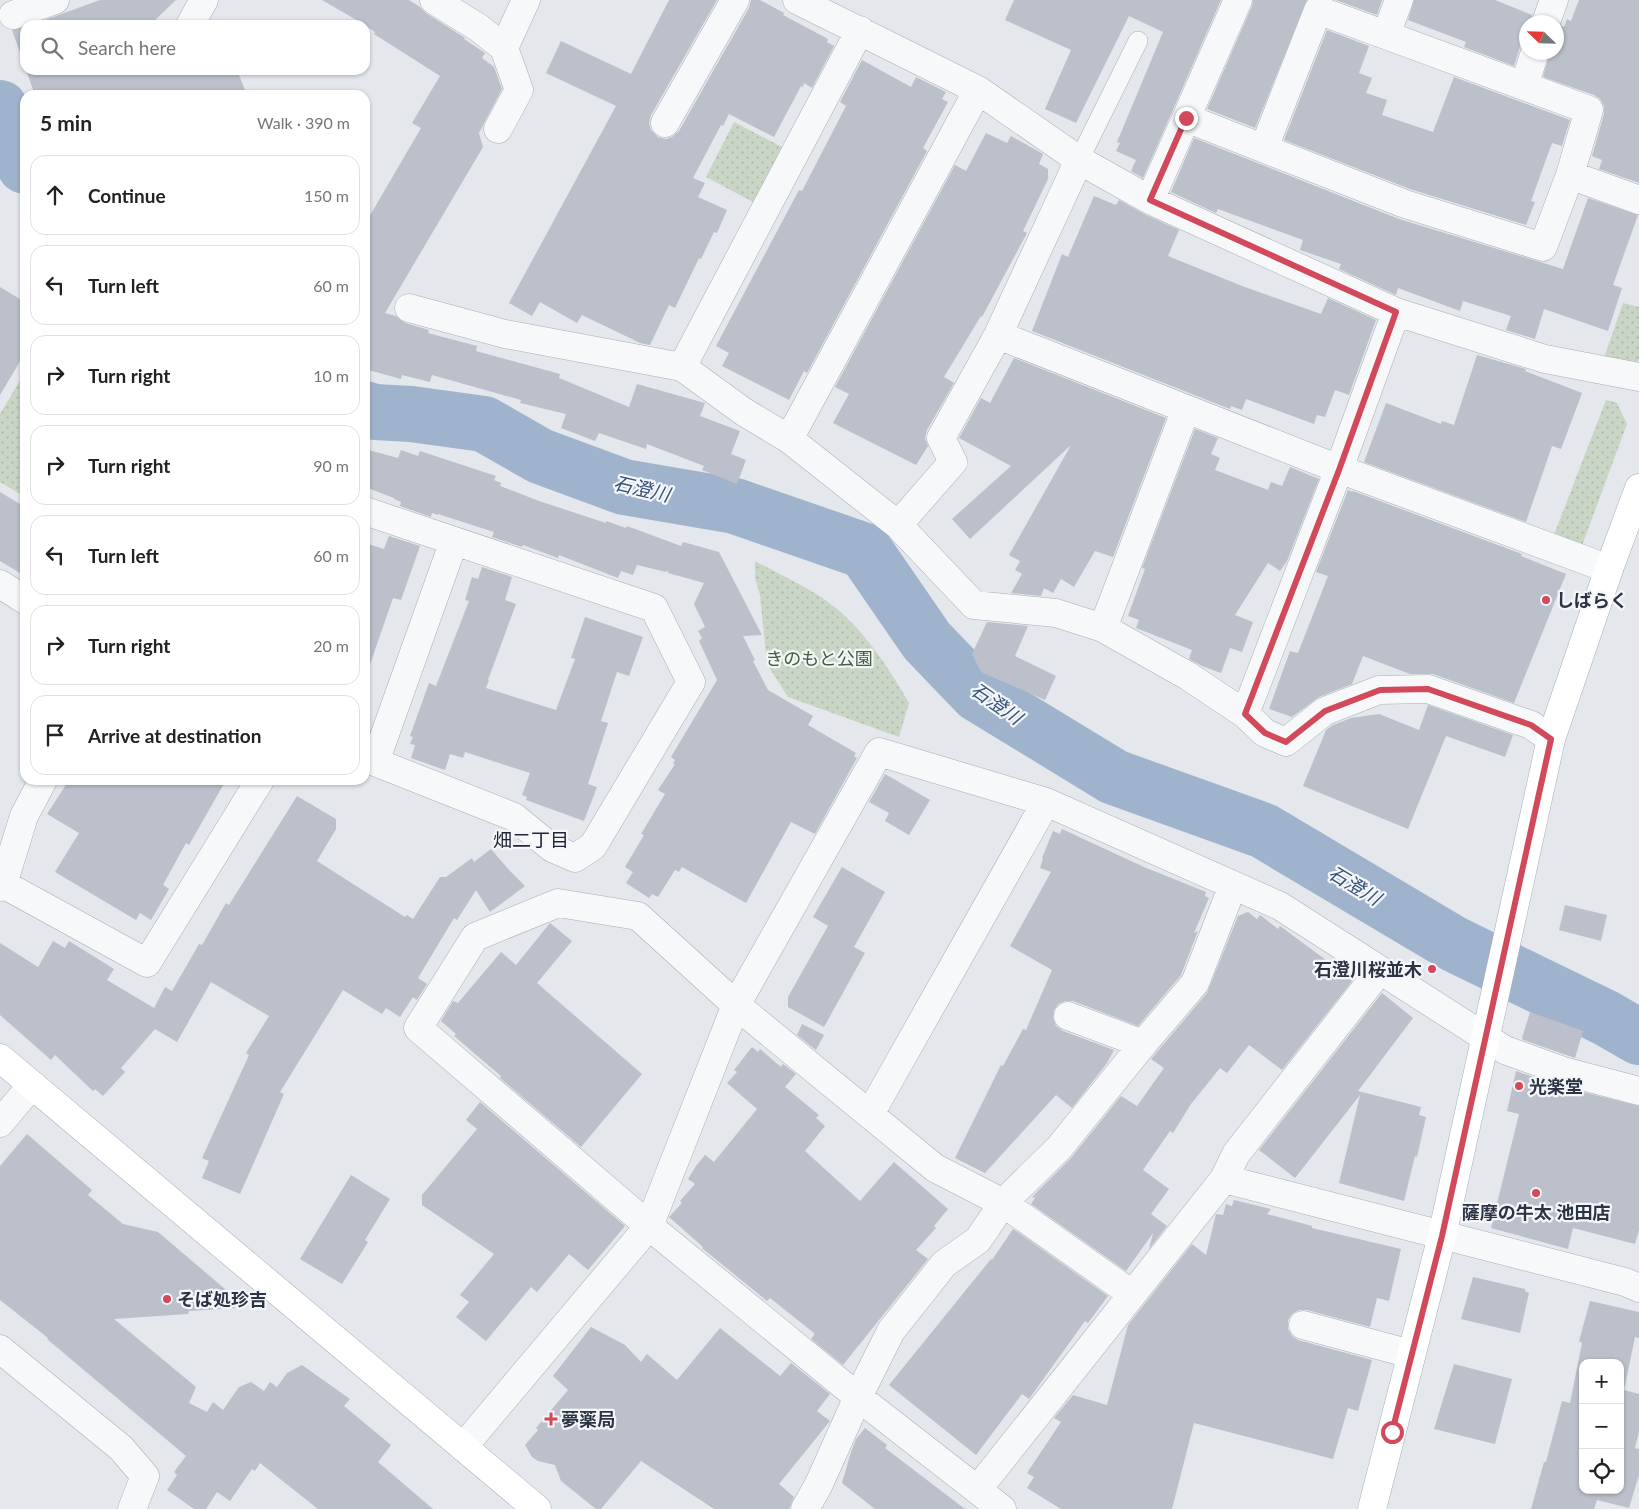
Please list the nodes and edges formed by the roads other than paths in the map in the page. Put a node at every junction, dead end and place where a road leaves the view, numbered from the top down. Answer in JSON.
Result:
{"nodes":[{"id":1,"x":55,"y":0,"type":"edge"},
{"id":2,"x":204,"y":0,"type":"edge"},
{"id":3,"x":434,"y":0,"type":"edge"},
{"id":4,"x":526,"y":0,"type":"edge"},
{"id":5,"x":735,"y":0,"type":"edge"},
{"id":6,"x":797,"y":0,"type":"edge"},
{"id":7,"x":1238,"y":0,"type":"edge"},
{"id":8,"x":1399,"y":0,"type":"edge"},
{"id":9,"x":1554,"y":0,"type":"edge"},
{"id":10,"x":13,"y":15,"type":"dead end"},
{"id":11,"x":1549,"y":15,"type":"edge"},
{"id":12,"x":193,"y":20,"type":"edge"},
{"id":13,"x":860,"y":30,"type":"junction"},
{"id":14,"x":1386,"y":35,"type":"junction"},
{"id":15,"x":1138,"y":41,"type":"dead end"},
{"id":16,"x":504,"y":48,"type":"junction"},
{"id":17,"x":1532,"y":60,"type":"edge"},
{"id":18,"x":1524,"y":86,"type":"junction"},
{"id":19,"x":978,"y":90,"type":"junction"},
{"id":20,"x":1186,"y":118,"type":"junction"},
{"id":21,"x":665,"y":123,"type":"dead end"},
{"id":22,"x":498,"y":129,"type":"dead end"},
{"id":23,"x":1264,"y":148,"type":"junction"},
{"id":24,"x":1079,"y":160,"type":"junction"},
{"id":25,"x":1570,"y":175,"type":"junction"},
{"id":26,"x":1150,"y":200,"type":"junction"},
{"id":27,"x":1639,"y":200,"type":"edge"},
{"id":28,"x":409,"y":308,"type":"dead end"},
{"id":29,"x":1396,"y":312,"type":"junction"},
{"id":30,"x":998,"y":335,"type":"junction"},
{"id":31,"x":682,"y":367,"type":"junction"},
{"id":32,"x":1639,"y":376,"type":"edge"},
{"id":33,"x":1186,"y":409,"type":"junction"},
{"id":34,"x":789,"y":439,"type":"junction"},
{"id":35,"x":1339,"y":470,"type":"junction"},
{"id":36,"x":1639,"y":488,"type":"edge"},
{"id":37,"x":370,"y":513,"type":"edge"},
{"id":38,"x":898,"y":526,"type":"junction"},
{"id":39,"x":454,"y":541,"type":"junction"},
{"id":40,"x":1609,"y":569,"type":"junction"},
{"id":41,"x":0,"y":584,"type":"edge"},
{"id":42,"x":20,"y":597,"type":"edge"},
{"id":43,"x":1103,"y":628,"type":"junction"},
{"id":44,"x":1245,"y":714,"type":"junction"},
{"id":45,"x":1551,"y":739,"type":"junction"},
{"id":46,"x":370,"y":760,"type":"edge"},
{"id":47,"x":40,"y":785,"type":"edge"},
{"id":48,"x":257,"y":785,"type":"edge"},
{"id":49,"x":1046,"y":802,"type":"junction"},
{"id":50,"x":2,"y":885,"type":"edge"},
{"id":51,"x":1233,"y":885,"type":"junction"},
{"id":52,"x":1380,"y":970,"type":"junction"},
{"id":53,"x":736,"y":1004,"type":"junction"},
{"id":54,"x":1068,"y":1016,"type":"dead end"},
{"id":55,"x":1486,"y":1037,"type":"junction"},
{"id":56,"x":1143,"y":1044,"type":"junction"},
{"id":57,"x":0,"y":1058,"type":"edge"},
{"id":58,"x":32,"y":1085,"type":"junction"},
{"id":59,"x":1639,"y":1091,"type":"edge"},
{"id":60,"x":870,"y":1114,"type":"junction"},
{"id":61,"x":0,"y":1123,"type":"edge"},
{"id":62,"x":1224,"y":1179,"type":"junction"},
{"id":63,"x":1003,"y":1203,"type":"junction"},
{"id":64,"x":649,"y":1226,"type":"junction"},
{"id":65,"x":1442,"y":1236,"type":"junction"},
{"id":66,"x":1639,"y":1288,"type":"edge"},
{"id":67,"x":1132,"y":1294,"type":"junction"},
{"id":68,"x":1303,"y":1325,"type":"dead end"},
{"id":69,"x":0,"y":1349,"type":"edge"},
{"id":70,"x":1411,"y":1354,"type":"junction"},
{"id":71,"x":858,"y":1397,"type":"junction"},
{"id":72,"x":463,"y":1447,"type":"junction"},
{"id":73,"x":977,"y":1490,"type":"junction"},
{"id":74,"x":132,"y":1509,"type":"edge"},
{"id":75,"x":537,"y":1509,"type":"edge"},
{"id":76,"x":805,"y":1509,"type":"edge"},
{"id":77,"x":1002,"y":1509,"type":"edge"},
{"id":78,"x":1372,"y":1509,"type":"edge"}],
"edges":[{"from":1,"to":10,"type":"street"},
{"from":2,"to":12,"type":"street"},
{"from":3,"to":16,"type":"street"},
{"from":4,"to":16,"type":"street"},
{"from":5,"to":21,"type":"street"},
{"from":6,"to":13,"type":"street"},
{"from":7,"to":20,"type":"street"},
{"from":8,"to":14,"type":"street"},
{"from":9,"to":11,"type":"street"},
{"from":13,"to":19,"type":"street"},
{"from":13,"to":31,"type":"street"},
{"from":14,"to":18,"type":"street"},
{"from":14,"to":23,"type":"street"},
{"from":15,"to":24,"type":"lane"},
{"from":16,"to":22,"type":"street"},
{"from":17,"to":18,"type":"street"},
{"from":18,"to":25,"type":"street"},
{"from":19,"to":24,"type":"street"},
{"from":19,"to":34,"type":"street"},
{"from":20,"to":23,"type":"street"},
{"from":20,"to":26,"type":"street"},
{"from":23,"to":25,"type":"street"},
{"from":24,"to":26,"type":"street"},
{"from":24,"to":30,"type":"street"},
{"from":25,"to":27,"type":"street"},
{"from":26,"to":29,"type":"street"},
{"from":28,"to":31,"type":"street"},
{"from":29,"to":32,"type":"street"},
{"from":29,"to":35,"type":"street"},
{"from":30,"to":33,"type":"street"},
{"from":30,"to":38,"type":"street"},
{"from":31,"to":34,"type":"street"},
{"from":33,"to":35,"type":"street"},
{"from":33,"to":43,"type":"street"},
{"from":34,"to":38,"type":"street"},
{"from":35,"to":40,"type":"street"},
{"from":35,"to":44,"type":"street"},
{"from":36,"to":40,"type":"street"},
{"from":37,"to":39,"type":"street"},
{"from":38,"to":43,"type":"street"},
{"from":39,"to":46,"type":"street"},
{"from":39,"to":46,"type":"street"},
{"from":40,"to":45,"type":"street"},
{"from":41,"to":42,"type":"street"},
{"from":43,"to":44,"type":"street"},
{"from":44,"to":45,"type":"street"},
{"from":45,"to":55,"type":"street"},
{"from":47,"to":50,"type":"street"},
{"from":48,"to":50,"type":"street"},
{"from":49,"to":51,"type":"street"},
{"from":49,"to":53,"type":"street"},
{"from":49,"to":60,"type":"street"},
{"from":51,"to":52,"type":"street"},
{"from":51,"to":56,"type":"street"},
{"from":52,"to":55,"type":"street"},
{"from":52,"to":62,"type":"street"},
{"from":53,"to":60,"type":"street"},
{"from":53,"to":64,"type":"street"},
{"from":53,"to":64,"type":"street"},
{"from":54,"to":56,"type":"street"},
{"from":55,"to":59,"type":"street"},
{"from":55,"to":65,"type":"street"},
{"from":56,"to":63,"type":"street"},
{"from":57,"to":58,"type":"street"},
{"from":58,"to":61,"type":"street"},
{"from":58,"to":72,"type":"street"},
{"from":60,"to":63,"type":"street"},
{"from":62,"to":65,"type":"street"},
{"from":62,"to":67,"type":"street"},
{"from":63,"to":67,"type":"street"},
{"from":63,"to":71,"type":"street"},
{"from":64,"to":71,"type":"street"},
{"from":64,"to":72,"type":"street"},
{"from":65,"to":66,"type":"street"},
{"from":65,"to":70,"type":"street"},
{"from":67,"to":73,"type":"street"},
{"from":68,"to":70,"type":"street"},
{"from":69,"to":74,"type":"street"},
{"from":70,"to":78,"type":"street"},
{"from":71,"to":73,"type":"street"},
{"from":71,"to":76,"type":"street"},
{"from":72,"to":75,"type":"street"},
{"from":73,"to":77,"type":"street"}]}
